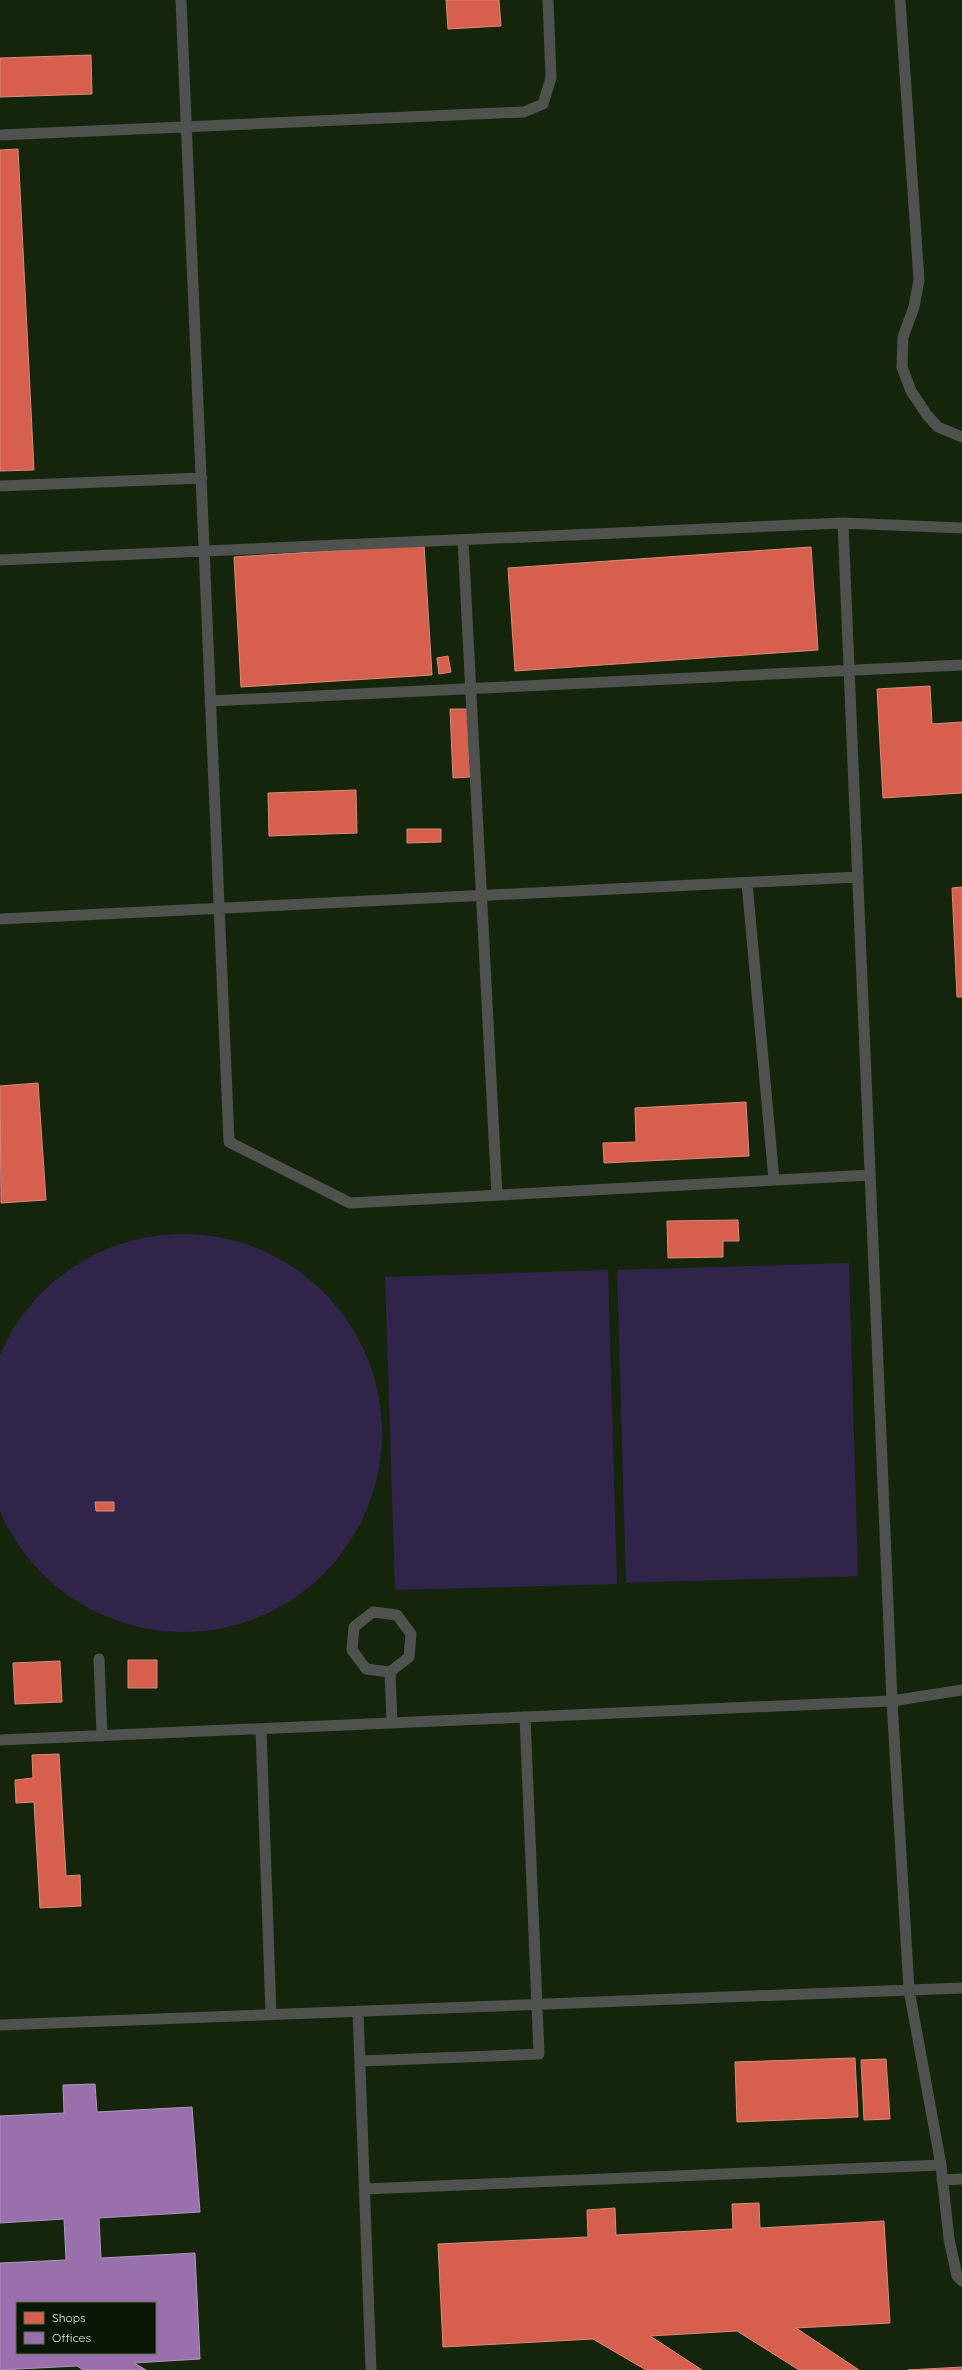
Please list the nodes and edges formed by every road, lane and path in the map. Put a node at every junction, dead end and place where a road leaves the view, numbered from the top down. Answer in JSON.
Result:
{"nodes":[{"id":1,"x":181,"y":0,"type":"edge"},
{"id":2,"x":548,"y":0,"type":"edge"},
{"id":3,"x":900,"y":0,"type":"edge"},
{"id":4,"x":186,"y":127,"type":"junction"},
{"id":5,"x":0,"y":135,"type":"edge"},
{"id":6,"x":962,"y":437,"type":"edge"},
{"id":7,"x":202,"y":478,"type":"junction"},
{"id":8,"x":0,"y":486,"type":"edge"},
{"id":9,"x":843,"y":523,"type":"junction"},
{"id":10,"x":962,"y":528,"type":"edge"},
{"id":11,"x":463,"y":540,"type":"junction"},
{"id":12,"x":205,"y":551,"type":"junction"},
{"id":13,"x":0,"y":560,"type":"edge"},
{"id":14,"x":962,"y":665,"type":"edge"},
{"id":15,"x":849,"y":671,"type":"junction"},
{"id":16,"x":471,"y":689,"type":"junction"},
{"id":17,"x":210,"y":701,"type":"junction"},
{"id":18,"x":858,"y":877,"type":"junction"},
{"id":19,"x":748,"y":882,"type":"junction"},
{"id":20,"x":481,"y":895,"type":"junction"},
{"id":21,"x":219,"y":908,"type":"junction"},
{"id":22,"x":0,"y":919,"type":"edge"},
{"id":23,"x":870,"y":1175,"type":"junction"},
{"id":24,"x":774,"y":1180,"type":"junction"},
{"id":25,"x":497,"y":1195,"type":"junction"},
{"id":26,"x":99,"y":1659,"type":"dead end"},
{"id":27,"x":390,"y":1672,"type":"junction"},
{"id":28,"x":962,"y":1690,"type":"edge"},
{"id":29,"x":892,"y":1701,"type":"junction"},
{"id":30,"x":525,"y":1717,"type":"junction"},
{"id":31,"x":392,"y":1723,"type":"junction"},
{"id":32,"x":261,"y":1729,"type":"junction"},
{"id":33,"x":102,"y":1736,"type":"junction"},
{"id":34,"x":0,"y":1740,"type":"edge"},
{"id":35,"x":962,"y":1988,"type":"edge"},
{"id":36,"x":909,"y":1990,"type":"junction"},
{"id":37,"x":537,"y":2004,"type":"junction"},
{"id":38,"x":358,"y":2011,"type":"junction"},
{"id":39,"x":271,"y":2014,"type":"junction"},
{"id":40,"x":0,"y":2024,"type":"edge"},
{"id":41,"x":360,"y":2061,"type":"junction"},
{"id":42,"x":941,"y":2165,"type":"junction"},
{"id":43,"x":942,"y":2180,"type":"junction"},
{"id":44,"x":962,"y":2180,"type":"edge"},
{"id":45,"x":365,"y":2189,"type":"junction"},
{"id":46,"x":962,"y":2281,"type":"edge"},
{"id":47,"x":371,"y":2370,"type":"edge"}],
"edges":[{"from":1,"to":4,"type":"lane"},
{"from":2,"to":4,"type":"lane"},
{"from":3,"to":6,"type":"lane"},
{"from":4,"to":5,"type":"lane"},
{"from":4,"to":7,"type":"lane"},
{"from":7,"to":8,"type":"lane"},
{"from":7,"to":12,"type":"lane"},
{"from":9,"to":10,"type":"lane"},
{"from":9,"to":11,"type":"lane"},
{"from":9,"to":15,"type":"lane"},
{"from":11,"to":12,"type":"lane"},
{"from":11,"to":16,"type":"lane"},
{"from":12,"to":13,"type":"lane"},
{"from":12,"to":17,"type":"lane"},
{"from":14,"to":15,"type":"lane"},
{"from":15,"to":16,"type":"lane"},
{"from":15,"to":18,"type":"lane"},
{"from":16,"to":17,"type":"lane"},
{"from":16,"to":20,"type":"lane"},
{"from":17,"to":21,"type":"lane"},
{"from":18,"to":19,"type":"lane"},
{"from":18,"to":23,"type":"lane"},
{"from":19,"to":20,"type":"lane"},
{"from":19,"to":24,"type":"lane"},
{"from":20,"to":21,"type":"lane"},
{"from":20,"to":25,"type":"lane"},
{"from":21,"to":22,"type":"lane"},
{"from":21,"to":25,"type":"lane"},
{"from":23,"to":24,"type":"lane"},
{"from":23,"to":29,"type":"lane"},
{"from":24,"to":25,"type":"lane"},
{"from":26,"to":33,"type":"lane"},
{"from":27,"to":27,"type":"lane"},
{"from":27,"to":31,"type":"lane"},
{"from":28,"to":29,"type":"lane"},
{"from":29,"to":30,"type":"lane"},
{"from":29,"to":36,"type":"lane"},
{"from":30,"to":31,"type":"lane"},
{"from":30,"to":37,"type":"lane"},
{"from":31,"to":32,"type":"lane"},
{"from":32,"to":33,"type":"lane"},
{"from":32,"to":39,"type":"lane"},
{"from":33,"to":34,"type":"lane"},
{"from":35,"to":36,"type":"lane"},
{"from":36,"to":37,"type":"lane"},
{"from":36,"to":42,"type":"lane"},
{"from":37,"to":38,"type":"lane"},
{"from":37,"to":41,"type":"lane"},
{"from":38,"to":39,"type":"lane"},
{"from":38,"to":41,"type":"lane"},
{"from":39,"to":40,"type":"lane"},
{"from":41,"to":45,"type":"lane"},
{"from":42,"to":43,"type":"lane"},
{"from":42,"to":45,"type":"lane"},
{"from":43,"to":44,"type":"lane"},
{"from":43,"to":46,"type":"lane"},
{"from":45,"to":47,"type":"lane"}]}
